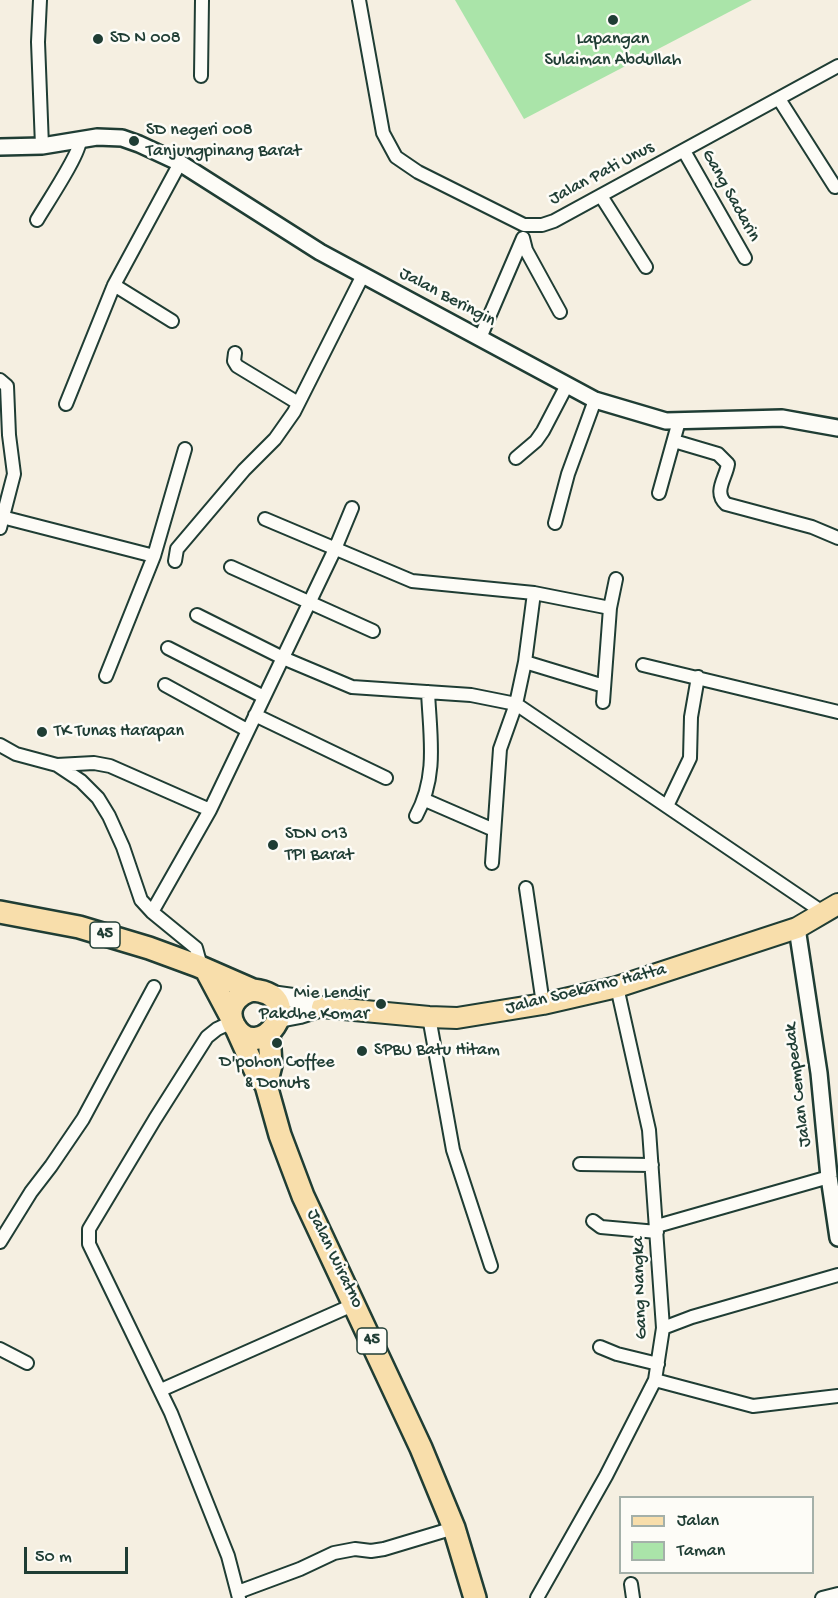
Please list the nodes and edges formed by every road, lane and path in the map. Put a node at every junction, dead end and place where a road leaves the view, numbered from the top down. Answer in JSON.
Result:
{"nodes":[{"id":1,"x":40,"y":0,"type":"edge"},
{"id":2,"x":202,"y":0,"type":"edge"},
{"id":3,"x":359,"y":0,"type":"edge"},
{"id":4,"x":838,"y":66,"type":"edge"},
{"id":5,"x":201,"y":76,"type":"dead end"},
{"id":6,"x":779,"y":99,"type":"junction"},
{"id":7,"x":80,"y":139,"type":"junction"},
{"id":8,"x":42,"y":146,"type":"junction"},
{"id":9,"x":0,"y":147,"type":"edge"},
{"id":10,"x":684,"y":151,"type":"junction"},
{"id":11,"x":180,"y":163,"type":"junction"},
{"id":12,"x":835,"y":187,"type":"dead end"},
{"id":13,"x":601,"y":196,"type":"junction"},
{"id":14,"x":37,"y":220,"type":"dead end"},
{"id":15,"x":524,"y":225,"type":"junction"},
{"id":16,"x":524,"y":238,"type":"junction"},
{"id":17,"x":745,"y":258,"type":"dead end"},
{"id":18,"x":646,"y":267,"type":"dead end"},
{"id":19,"x":363,"y":274,"type":"junction"},
{"id":20,"x":114,"y":285,"type":"junction"},
{"id":21,"x":560,"y":312,"type":"dead end"},
{"id":22,"x":172,"y":321,"type":"dead end"},
{"id":23,"x":480,"y":338,"type":"junction"},
{"id":24,"x":235,"y":352,"type":"dead end"},
{"id":25,"x":0,"y":380,"type":"edge"},
{"id":26,"x":567,"y":385,"type":"junction"},
{"id":27,"x":595,"y":400,"type":"junction"},
{"id":28,"x":298,"y":403,"type":"junction"},
{"id":29,"x":66,"y":404,"type":"dead end"},
{"id":30,"x":680,"y":421,"type":"junction"},
{"id":31,"x":838,"y":428,"type":"edge"},
{"id":32,"x":674,"y":441,"type":"junction"},
{"id":33,"x":185,"y":449,"type":"dead end"},
{"id":34,"x":516,"y":458,"type":"dead end"},
{"id":35,"x":659,"y":493,"type":"dead end"},
{"id":36,"x":352,"y":508,"type":"dead end"},
{"id":37,"x":265,"y":519,"type":"dead end"},
{"id":38,"x":1,"y":522,"type":"edge"},
{"id":39,"x":555,"y":523,"type":"dead end"},
{"id":40,"x":838,"y":538,"type":"edge"},
{"id":41,"x":335,"y":549,"type":"junction"},
{"id":42,"x":154,"y":556,"type":"junction"},
{"id":43,"x":175,"y":561,"type":"dead end"},
{"id":44,"x":231,"y":567,"type":"dead end"},
{"id":45,"x":616,"y":579,"type":"dead end"},
{"id":46,"x":534,"y":593,"type":"junction"},
{"id":47,"x":310,"y":601,"type":"junction"},
{"id":48,"x":610,"y":608,"type":"junction"},
{"id":49,"x":197,"y":615,"type":"dead end"},
{"id":50,"x":373,"y":631,"type":"dead end"},
{"id":51,"x":168,"y":648,"type":"dead end"},
{"id":52,"x":283,"y":658,"type":"junction"},
{"id":53,"x":525,"y":662,"type":"junction"},
{"id":54,"x":643,"y":664,"type":"dead end"},
{"id":55,"x":106,"y":676,"type":"dead end"},
{"id":56,"x":699,"y":677,"type":"junction"},
{"id":57,"x":165,"y":685,"type":"dead end"},
{"id":58,"x":604,"y":686,"type":"junction"},
{"id":59,"x":428,"y":692,"type":"junction"},
{"id":60,"x":264,"y":697,"type":"junction"},
{"id":61,"x":603,"y":702,"type":"dead end"},
{"id":62,"x":516,"y":704,"type":"junction"},
{"id":63,"x":838,"y":712,"type":"edge"},
{"id":64,"x":255,"y":715,"type":"junction"},
{"id":65,"x":248,"y":730,"type":"junction"},
{"id":66,"x":0,"y":745,"type":"edge"},
{"id":67,"x":57,"y":765,"type":"junction"},
{"id":68,"x":386,"y":778,"type":"dead end"},
{"id":69,"x":425,"y":800,"type":"junction"},
{"id":70,"x":667,"y":806,"type":"junction"},
{"id":71,"x":210,"y":810,"type":"junction"},
{"id":72,"x":416,"y":816,"type":"dead end"},
{"id":73,"x":494,"y":831,"type":"junction"},
{"id":74,"x":492,"y":863,"type":"dead end"},
{"id":75,"x":526,"y":888,"type":"dead end"},
{"id":76,"x":831,"y":908,"type":"edge"},
{"id":77,"x":0,"y":912,"type":"edge"},
{"id":78,"x":152,"y":912,"type":"junction"},
{"id":79,"x":797,"y":928,"type":"junction"},
{"id":80,"x":202,"y":968,"type":"junction"},
{"id":81,"x":154,"y":987,"type":"dead end"},
{"id":82,"x":617,"y":987,"type":"junction"},
{"id":83,"x":262,"y":992,"type":"junction"},
{"id":84,"x":543,"y":1004,"type":"junction"},
{"id":85,"x":322,"y":1007,"type":"junction"},
{"id":86,"x":429,"y":1017,"type":"junction"},
{"id":87,"x":233,"y":1023,"type":"junction"},
{"id":88,"x":274,"y":1025,"type":"junction"},
{"id":89,"x":266,"y":1085,"type":"junction"},
{"id":90,"x":580,"y":1164,"type":"dead end"},
{"id":91,"x":652,"y":1165,"type":"junction"},
{"id":92,"x":829,"y":1177,"type":"junction"},
{"id":93,"x":593,"y":1221,"type":"dead end"},
{"id":94,"x":657,"y":1228,"type":"junction"},
{"id":95,"x":838,"y":1238,"type":"edge"},
{"id":96,"x":0,"y":1242,"type":"edge"},
{"id":97,"x":491,"y":1266,"type":"dead end"},
{"id":98,"x":838,"y":1275,"type":"edge"},
{"id":99,"x":355,"y":1304,"type":"junction"},
{"id":100,"x":663,"y":1328,"type":"junction"},
{"id":101,"x":600,"y":1347,"type":"dead end"},
{"id":102,"x":0,"y":1349,"type":"edge"},
{"id":103,"x":27,"y":1363,"type":"dead end"},
{"id":104,"x":658,"y":1364,"type":"junction"},
{"id":105,"x":655,"y":1380,"type":"junction"},
{"id":106,"x":161,"y":1390,"type":"junction"},
{"id":107,"x":838,"y":1396,"type":"edge"},
{"id":108,"x":454,"y":1528,"type":"junction"},
{"id":109,"x":631,"y":1584,"type":"dead end"},
{"id":110,"x":838,"y":1594,"type":"edge"},
{"id":111,"x":239,"y":1595,"type":"edge"},
{"id":112,"x":475,"y":1598,"type":"edge"},
{"id":113,"x":537,"y":1598,"type":"edge"},
{"id":114,"x":633,"y":1598,"type":"edge"},
{"id":115,"x":822,"y":1598,"type":"edge"}],
"edges":[{"from":1,"to":8,"type":"street"},
{"from":2,"to":5,"type":"street"},
{"from":3,"to":15,"type":"street"},
{"from":4,"to":6,"type":"street","name":"Jalan Pati Unus"},
{"from":6,"to":10,"type":"street","name":"Jalan Pati Unus"},
{"from":6,"to":12,"type":"street"},
{"from":7,"to":8,"type":"street","name":"Jalan Beringin"},
{"from":7,"to":11,"type":"street","name":"Jalan Beringin"},
{"from":7,"to":14,"type":"street"},
{"from":8,"to":9,"type":"street","name":"Jalan Beringin"},
{"from":10,"to":13,"type":"street","name":"Jalan Pati Unus"},
{"from":10,"to":17,"type":"street","name":"Gang Sadarin"},
{"from":11,"to":19,"type":"street","name":"Jalan Beringin"},
{"from":11,"to":20,"type":"street"},
{"from":13,"to":15,"type":"street","name":"Jalan Pati Unus"},
{"from":13,"to":18,"type":"street"},
{"from":15,"to":16,"type":"street"},
{"from":16,"to":21,"type":"street"},
{"from":16,"to":23,"type":"street"},
{"from":19,"to":23,"type":"street","name":"Jalan Beringin"},
{"from":19,"to":28,"type":"street"},
{"from":20,"to":22,"type":"street"},
{"from":20,"to":29,"type":"street"},
{"from":23,"to":26,"type":"street","name":"Jalan Beringin"},
{"from":24,"to":28,"type":"street"},
{"from":25,"to":38,"type":"street"},
{"from":26,"to":27,"type":"street","name":"Jalan Beringin"},
{"from":26,"to":34,"type":"street"},
{"from":27,"to":30,"type":"street","name":"Jalan Beringin"},
{"from":27,"to":39,"type":"street"},
{"from":28,"to":43,"type":"street"},
{"from":30,"to":31,"type":"street","name":"Jalan Beringin"},
{"from":30,"to":32,"type":"street"},
{"from":32,"to":35,"type":"street"},
{"from":32,"to":40,"type":"street"},
{"from":33,"to":42,"type":"street"},
{"from":36,"to":41,"type":"street"},
{"from":37,"to":41,"type":"street"},
{"from":38,"to":42,"type":"street"},
{"from":41,"to":46,"type":"street"},
{"from":41,"to":47,"type":"street"},
{"from":42,"to":55,"type":"street"},
{"from":44,"to":47,"type":"street"},
{"from":45,"to":48,"type":"street"},
{"from":46,"to":48,"type":"street"},
{"from":46,"to":53,"type":"street"},
{"from":47,"to":50,"type":"street"},
{"from":47,"to":52,"type":"street"},
{"from":48,"to":58,"type":"street"},
{"from":49,"to":52,"type":"street"},
{"from":51,"to":60,"type":"street"},
{"from":52,"to":59,"type":"street"},
{"from":52,"to":60,"type":"street"},
{"from":53,"to":58,"type":"street"},
{"from":53,"to":62,"type":"street"},
{"from":54,"to":56,"type":"street"},
{"from":56,"to":63,"type":"street"},
{"from":56,"to":70,"type":"street"},
{"from":57,"to":65,"type":"street"},
{"from":58,"to":61,"type":"street"},
{"from":59,"to":62,"type":"street"},
{"from":59,"to":69,"type":"street"},
{"from":60,"to":64,"type":"street"},
{"from":62,"to":70,"type":"street"},
{"from":62,"to":73,"type":"street"},
{"from":64,"to":65,"type":"street"},
{"from":64,"to":68,"type":"street"},
{"from":65,"to":71,"type":"street"},
{"from":66,"to":67,"type":"street"},
{"from":67,"to":71,"type":"street"},
{"from":67,"to":78,"type":"street"},
{"from":69,"to":72,"type":"street"},
{"from":69,"to":73,"type":"street"},
{"from":70,"to":76,"type":"street"},
{"from":71,"to":78,"type":"street"},
{"from":73,"to":74,"type":"street"},
{"from":75,"to":84,"type":"street"},
{"from":76,"to":79,"type":"main road","name":"Jalan Soekarno Hatta"},
{"from":77,"to":80,"type":"highway","number":"45"},
{"from":78,"to":80,"type":"street"},
{"from":79,"to":82,"type":"main road","name":"Jalan Soekarno Hatta"},
{"from":79,"to":92,"type":"street","name":"Jalan Cempedak"},
{"from":80,"to":83,"type":"highway","number":"45"},
{"from":80,"to":87,"type":"highway","number":"45"},
{"from":81,"to":96,"type":"street"},
{"from":82,"to":84,"type":"main road","name":"Jalan Soekarno Hatta"},
{"from":82,"to":91,"type":"street","name":"Gang Nangka"},
{"from":83,"to":85,"type":"main road","name":"Jalan Soekarno Hatta"},
{"from":83,"to":87,"type":"highway"},
{"from":83,"to":88,"type":"highway","number":"45"},
{"from":84,"to":86,"type":"main road","name":"Jalan Soekarno Hatta"},
{"from":85,"to":86,"type":"main road","name":"Jalan Soekarno Hatta"},
{"from":85,"to":88,"type":"main road","name":"Jalan Soekarno Hatta"},
{"from":86,"to":97,"type":"street"},
{"from":87,"to":88,"type":"highway"},
{"from":87,"to":89,"type":"highway","name":"Jalan Wiratno","number":"45"},
{"from":87,"to":106,"type":"street"},
{"from":88,"to":89,"type":"highway","name":"Jalan Wiratno","number":"45"},
{"from":89,"to":99,"type":"highway","name":"Jalan Wiratno","number":"45"},
{"from":90,"to":91,"type":"street"},
{"from":91,"to":94,"type":"street","name":"Gang Nangka"},
{"from":92,"to":94,"type":"street"},
{"from":92,"to":95,"type":"street","name":"Jalan Cempedak"},
{"from":93,"to":94,"type":"street"},
{"from":94,"to":100,"type":"street","name":"Gang Nangka"},
{"from":98,"to":100,"type":"street"},
{"from":99,"to":106,"type":"street"},
{"from":99,"to":108,"type":"highway","name":"Jalan Wiratno","number":"45"},
{"from":100,"to":104,"type":"street","name":"Gang Nangka"},
{"from":101,"to":104,"type":"street"},
{"from":102,"to":103,"type":"street"},
{"from":104,"to":105,"type":"street","name":"Gang Nangka"},
{"from":105,"to":107,"type":"street"},
{"from":105,"to":113,"type":"street","name":"Gang Nangka"},
{"from":106,"to":111,"type":"street"},
{"from":108,"to":111,"type":"street"},
{"from":108,"to":112,"type":"highway","name":"Jalan Wiratno","number":"45"},
{"from":109,"to":114,"type":"street"},
{"from":110,"to":115,"type":"street"}]}
